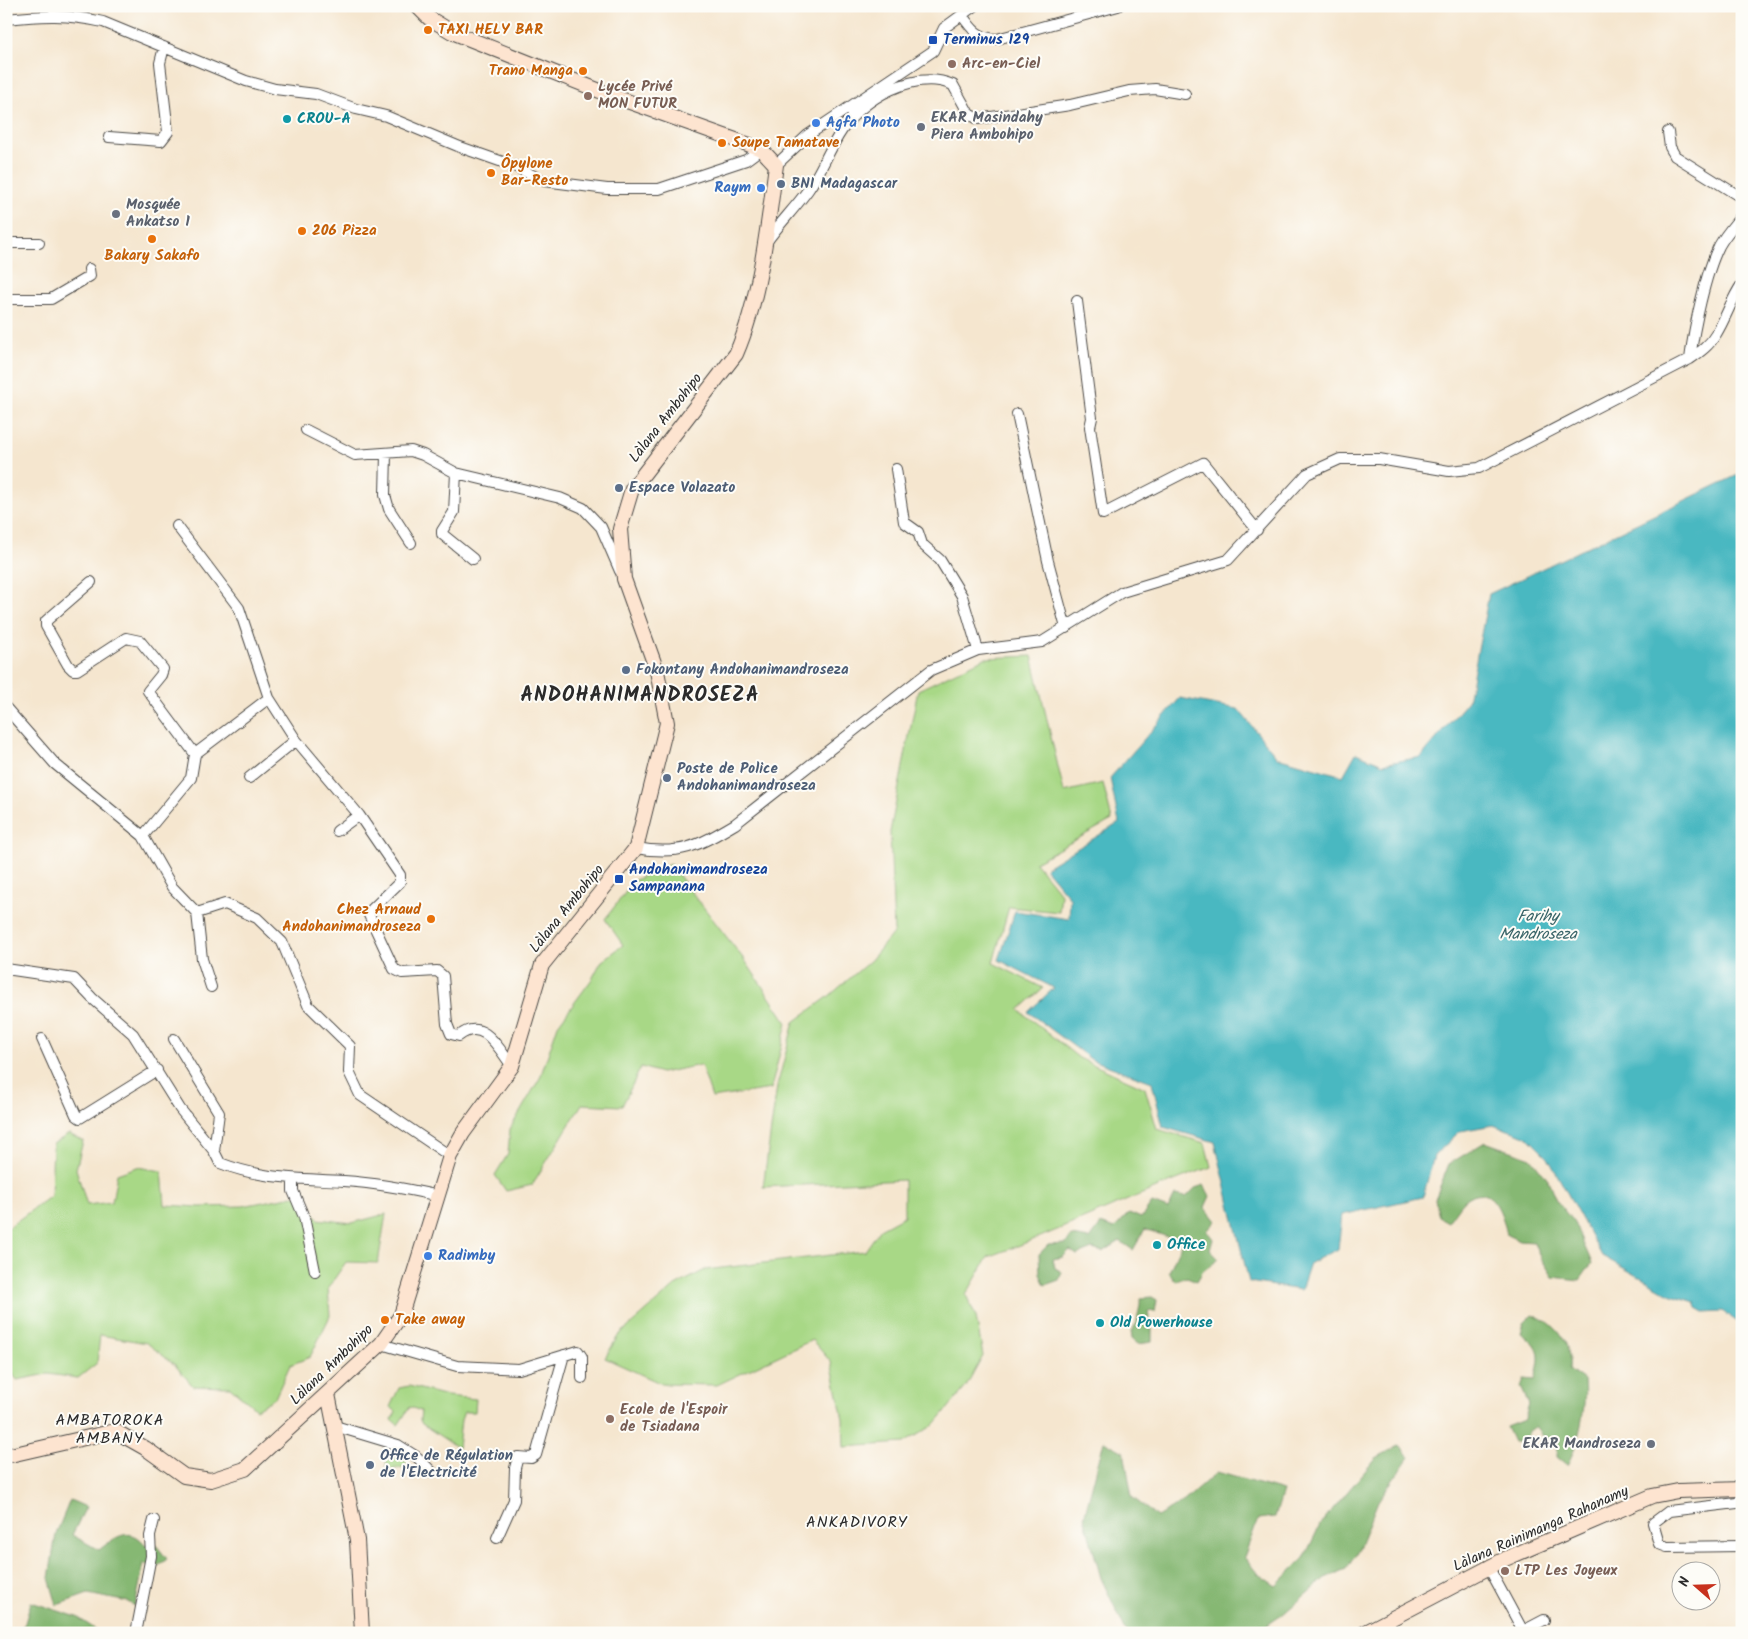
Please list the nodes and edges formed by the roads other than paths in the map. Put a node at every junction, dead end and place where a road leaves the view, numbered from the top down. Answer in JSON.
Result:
{"nodes":[{"id":1,"x":417,"y":6,"type":"edge"},
{"id":2,"x":974,"y":6,"type":"edge"},
{"id":3,"x":1118,"y":6,"type":"edge"},
{"id":4,"x":962,"y":15,"type":"junction"},
{"id":5,"x":6,"y":19,"type":"edge"},
{"id":6,"x":164,"y":47,"type":"junction"},
{"id":7,"x":1185,"y":94,"type":"dead end"},
{"id":8,"x":1668,"y":132,"type":"dead end"},
{"id":9,"x":109,"y":137,"type":"dead end"},
{"id":10,"x":761,"y":149,"type":"junction"},
{"id":11,"x":776,"y":165,"type":"junction"},
{"id":12,"x":1742,"y":198,"type":"edge"},
{"id":13,"x":1742,"y":214,"type":"edge"},
{"id":14,"x":6,"y":243,"type":"edge"},
{"id":15,"x":40,"y":243,"type":"dead end"},
{"id":16,"x":763,"y":246,"type":"junction"},
{"id":17,"x":89,"y":270,"type":"dead end"},
{"id":18,"x":1742,"y":284,"type":"edge"},
{"id":19,"x":6,"y":299,"type":"edge"},
{"id":20,"x":1076,"y":301,"type":"dead end"},
{"id":21,"x":1690,"y":359,"type":"junction"},
{"id":22,"x":1017,"y":414,"type":"dead end"},
{"id":23,"x":306,"y":430,"type":"dead end"},
{"id":24,"x":386,"y":454,"type":"junction"},
{"id":25,"x":896,"y":468,"type":"dead end"},
{"id":26,"x":456,"y":473,"type":"junction"},
{"id":27,"x":178,"y":526,"type":"dead end"},
{"id":28,"x":1257,"y":530,"type":"junction"},
{"id":29,"x":411,"y":543,"type":"dead end"},
{"id":30,"x":473,"y":559,"type":"dead end"},
{"id":31,"x":624,"y":579,"type":"junction"},
{"id":32,"x":91,"y":582,"type":"dead end"},
{"id":33,"x":1066,"y":628,"type":"junction"},
{"id":34,"x":978,"y":650,"type":"junction"},
{"id":35,"x":268,"y":698,"type":"junction"},
{"id":36,"x":6,"y":708,"type":"edge"},
{"id":37,"x":296,"y":740,"type":"junction"},
{"id":38,"x":195,"y":754,"type":"junction"},
{"id":39,"x":249,"y":778,"type":"dead end"},
{"id":40,"x":359,"y":815,"type":"junction"},
{"id":41,"x":337,"y":831,"type":"dead end"},
{"id":42,"x":144,"y":836,"type":"junction"},
{"id":43,"x":636,"y":848,"type":"junction"},
{"id":44,"x":197,"y":913,"type":"junction"},
{"id":45,"x":6,"y":970,"type":"edge"},
{"id":46,"x":211,"y":987,"type":"dead end"},
{"id":47,"x":42,"y":1039,"type":"dead end"},
{"id":48,"x":174,"y":1039,"type":"dead end"},
{"id":49,"x":512,"y":1066,"type":"junction"},
{"id":50,"x":157,"y":1070,"type":"junction"},
{"id":51,"x":214,"y":1151,"type":"junction"},
{"id":52,"x":450,"y":1156,"type":"junction"},
{"id":53,"x":293,"y":1180,"type":"junction"},
{"id":54,"x":439,"y":1196,"type":"junction"},
{"id":55,"x":315,"y":1271,"type":"dead end"},
{"id":56,"x":381,"y":1344,"type":"junction"},
{"id":57,"x":564,"y":1355,"type":"junction"},
{"id":58,"x":582,"y":1378,"type":"dead end"},
{"id":59,"x":328,"y":1394,"type":"junction"},
{"id":60,"x":335,"y":1426,"type":"junction"},
{"id":61,"x":6,"y":1456,"type":"edge"},
{"id":62,"x":432,"y":1472,"type":"dead end"},
{"id":63,"x":1742,"y":1490,"type":"edge"},
{"id":64,"x":1742,"y":1499,"type":"edge"},
{"id":65,"x":154,"y":1520,"type":"dead end"},
{"id":66,"x":497,"y":1538,"type":"dead end"},
{"id":67,"x":1742,"y":1546,"type":"edge"},
{"id":68,"x":1489,"y":1568,"type":"junction"},
{"id":69,"x":1544,"y":1620,"type":"dead end"},
{"id":70,"x":136,"y":1633,"type":"edge"},
{"id":71,"x":362,"y":1633,"type":"edge"},
{"id":72,"x":1364,"y":1633,"type":"edge"}],
"edges":[{"from":1,"to":10,"type":"street"},
{"from":2,"to":4,"type":"street"},
{"from":3,"to":4,"type":"street"},
{"from":4,"to":11,"type":"street"},
{"from":5,"to":6,"type":"street"},
{"from":6,"to":9,"type":"street"},
{"from":6,"to":10,"type":"street"},
{"from":7,"to":16,"type":"street"},
{"from":8,"to":12,"type":"street"},
{"from":10,"to":11,"type":"street"},
{"from":11,"to":16,"type":"street","name":"Làlana Ambohipo"},
{"from":13,"to":21,"type":"street"},
{"from":14,"to":15,"type":"street"},
{"from":16,"to":31,"type":"street","name":"Làlana Ambohipo"},
{"from":17,"to":19,"type":"street"},
{"from":18,"to":21,"type":"street"},
{"from":20,"to":28,"type":"street"},
{"from":21,"to":28,"type":"street"},
{"from":22,"to":33,"type":"street"},
{"from":23,"to":24,"type":"street"},
{"from":24,"to":26,"type":"street"},
{"from":24,"to":29,"type":"street"},
{"from":25,"to":34,"type":"street"},
{"from":26,"to":30,"type":"street"},
{"from":26,"to":31,"type":"street"},
{"from":27,"to":35,"type":"street"},
{"from":28,"to":33,"type":"street"},
{"from":31,"to":43,"type":"street","name":"Làlana Ambohipo"},
{"from":32,"to":38,"type":"street"},
{"from":33,"to":34,"type":"street"},
{"from":34,"to":43,"type":"street"},
{"from":35,"to":37,"type":"street"},
{"from":35,"to":38,"type":"street"},
{"from":36,"to":42,"type":"street"},
{"from":37,"to":39,"type":"street"},
{"from":37,"to":40,"type":"street"},
{"from":38,"to":42,"type":"street"},
{"from":40,"to":41,"type":"street"},
{"from":40,"to":49,"type":"street"},
{"from":42,"to":44,"type":"street"},
{"from":43,"to":49,"type":"street","name":"Làlana Ambohipo"},
{"from":44,"to":46,"type":"street"},
{"from":44,"to":52,"type":"street"},
{"from":45,"to":50,"type":"street"},
{"from":47,"to":50,"type":"street"},
{"from":48,"to":51,"type":"street"},
{"from":49,"to":52,"type":"street","name":"Làlana Ambohipo"},
{"from":50,"to":51,"type":"street"},
{"from":51,"to":53,"type":"street"},
{"from":52,"to":54,"type":"street","name":"Làlana Ambohipo"},
{"from":53,"to":54,"type":"street"},
{"from":53,"to":55,"type":"street"},
{"from":54,"to":56,"type":"street","name":"Làlana Ambohipo"},
{"from":56,"to":57,"type":"street"},
{"from":56,"to":59,"type":"street","name":"Làlana Ambohipo"},
{"from":57,"to":58,"type":"street"},
{"from":57,"to":66,"type":"street"},
{"from":59,"to":60,"type":"street"},
{"from":59,"to":61,"type":"street","name":"Làlana Ambohipo"},
{"from":60,"to":62,"type":"street"},
{"from":60,"to":71,"type":"street"},
{"from":63,"to":68,"type":"street","name":"Làlana Rainimanga Rahanamy"},
{"from":64,"to":67,"type":"street"},
{"from":65,"to":70,"type":"street"},
{"from":68,"to":69,"type":"street"},
{"from":68,"to":72,"type":"street","name":"Làlana Rainimanga Rahanamy"}]}
